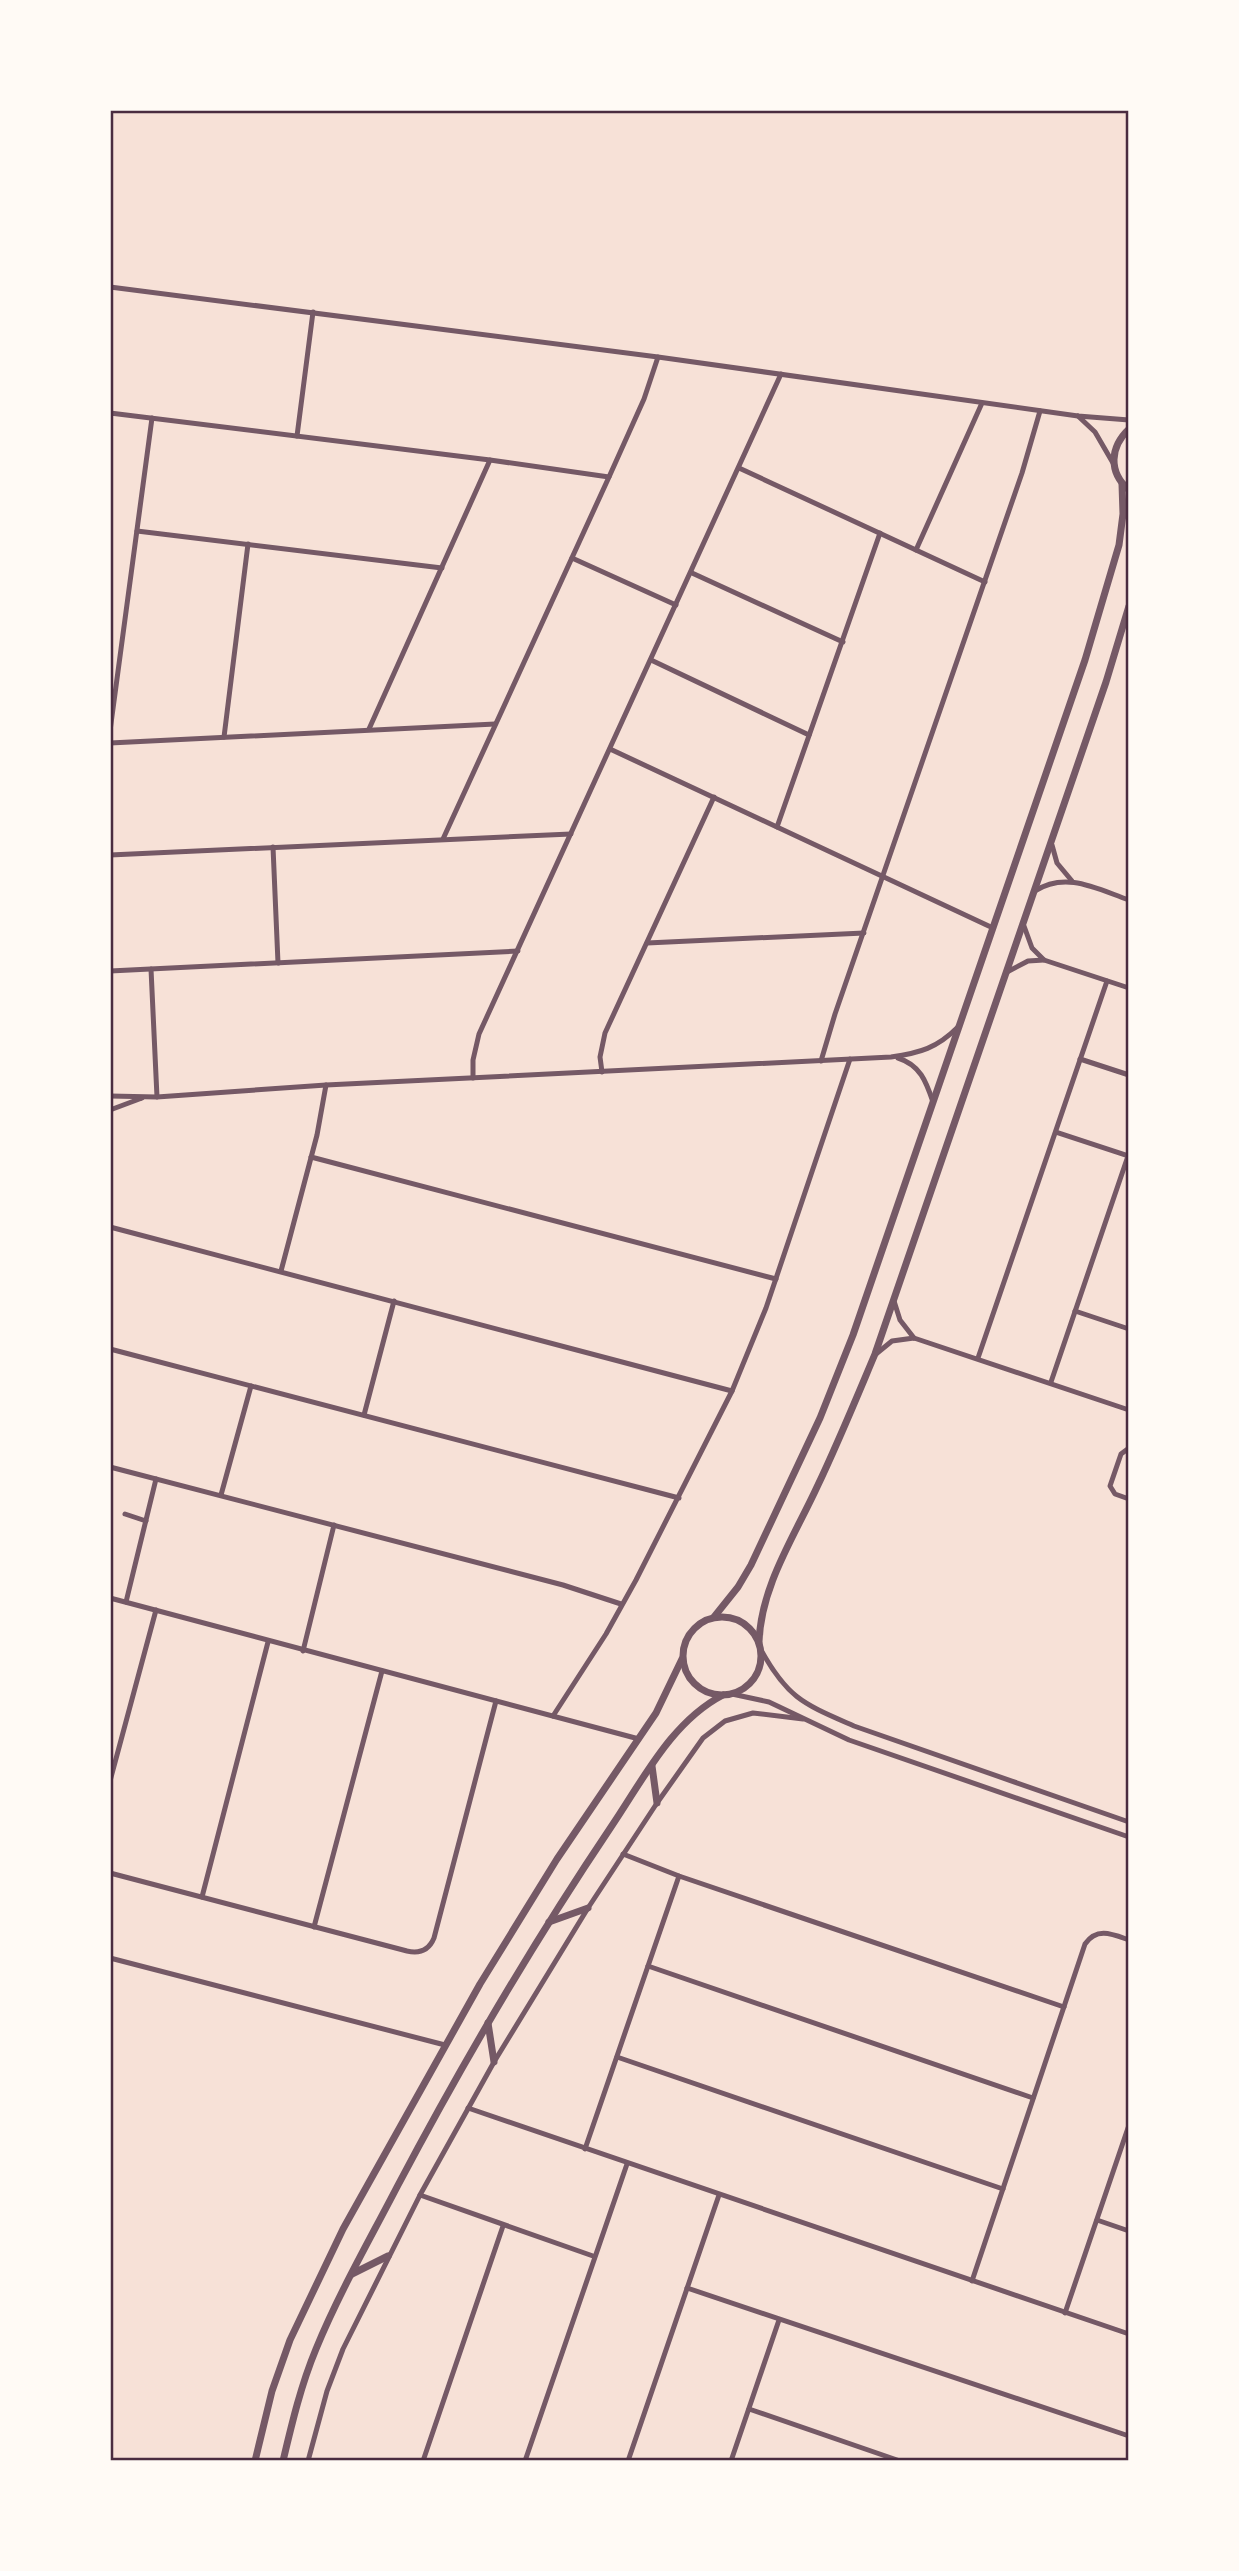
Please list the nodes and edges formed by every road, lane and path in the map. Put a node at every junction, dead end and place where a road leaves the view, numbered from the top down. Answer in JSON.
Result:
{"nodes":[{"id":1,"x":110,"y":287,"type":"edge"},
{"id":2,"x":313,"y":312,"type":"junction"},
{"id":3,"x":658,"y":357,"type":"junction"},
{"id":4,"x":781,"y":374,"type":"junction"},
{"id":5,"x":982,"y":403,"type":"junction"},
{"id":6,"x":1040,"y":411,"type":"junction"},
{"id":7,"x":110,"y":412,"type":"edge"},
{"id":8,"x":1078,"y":416,"type":"junction"},
{"id":9,"x":152,"y":418,"type":"junction"},
{"id":10,"x":1129,"y":420,"type":"edge"},
{"id":11,"x":1129,"y":429,"type":"edge"},
{"id":12,"x":297,"y":436,"type":"junction"},
{"id":13,"x":490,"y":460,"type":"junction"},
{"id":14,"x":1113,"y":463,"type":"junction"},
{"id":15,"x":739,"y":468,"type":"junction"},
{"id":16,"x":609,"y":477,"type":"junction"},
{"id":17,"x":1122,"y":484,"type":"junction"},
{"id":18,"x":1129,"y":490,"type":"edge"},
{"id":19,"x":137,"y":531,"type":"junction"},
{"id":20,"x":880,"y":533,"type":"junction"},
{"id":21,"x":248,"y":544,"type":"junction"},
{"id":22,"x":916,"y":550,"type":"junction"},
{"id":23,"x":572,"y":558,"type":"junction"},
{"id":24,"x":442,"y":568,"type":"junction"},
{"id":25,"x":692,"y":573,"type":"junction"},
{"id":26,"x":985,"y":582,"type":"junction"},
{"id":27,"x":676,"y":606,"type":"junction"},
{"id":28,"x":1129,"y":606,"type":"edge"},
{"id":29,"x":843,"y":642,"type":"junction"},
{"id":30,"x":650,"y":660,"type":"junction"},
{"id":31,"x":495,"y":724,"type":"junction"},
{"id":32,"x":369,"y":729,"type":"junction"},
{"id":33,"x":110,"y":730,"type":"edge"},
{"id":34,"x":809,"y":735,"type":"junction"},
{"id":35,"x":224,"y":737,"type":"junction"},
{"id":36,"x":110,"y":743,"type":"edge"},
{"id":37,"x":610,"y":749,"type":"junction"},
{"id":38,"x":714,"y":797,"type":"junction"},
{"id":39,"x":778,"y":827,"type":"junction"},
{"id":40,"x":571,"y":834,"type":"junction"},
{"id":41,"x":443,"y":839,"type":"junction"},
{"id":42,"x":1052,"y":841,"type":"junction"},
{"id":43,"x":273,"y":848,"type":"junction"},
{"id":44,"x":110,"y":855,"type":"edge"},
{"id":45,"x":884,"y":876,"type":"junction"},
{"id":46,"x":1072,"y":881,"type":"junction"},
{"id":47,"x":1035,"y":891,"type":"junction"},
{"id":48,"x":1129,"y":900,"type":"edge"},
{"id":49,"x":1024,"y":923,"type":"junction"},
{"id":50,"x":993,"y":928,"type":"junction"},
{"id":51,"x":864,"y":933,"type":"junction"},
{"id":52,"x":647,"y":943,"type":"junction"},
{"id":53,"x":518,"y":950,"type":"junction"},
{"id":54,"x":1044,"y":960,"type":"junction"},
{"id":55,"x":278,"y":962,"type":"junction"},
{"id":56,"x":151,"y":969,"type":"junction"},
{"id":57,"x":110,"y":971,"type":"edge"},
{"id":58,"x":1007,"y":972,"type":"junction"},
{"id":59,"x":1107,"y":981,"type":"junction"},
{"id":60,"x":1129,"y":988,"type":"edge"},
{"id":61,"x":960,"y":1026,"type":"junction"},
{"id":62,"x":891,"y":1057,"type":"junction"},
{"id":63,"x":850,"y":1059,"type":"junction"},
{"id":64,"x":1080,"y":1059,"type":"junction"},
{"id":65,"x":821,"y":1060,"type":"junction"},
{"id":66,"x":602,"y":1072,"type":"junction"},
{"id":67,"x":1129,"y":1075,"type":"edge"},
{"id":68,"x":472,"y":1078,"type":"junction"},
{"id":69,"x":326,"y":1085,"type":"junction"},
{"id":70,"x":110,"y":1096,"type":"edge"},
{"id":71,"x":157,"y":1097,"type":"junction"},
{"id":72,"x":142,"y":1098,"type":"junction"},
{"id":73,"x":933,"y":1102,"type":"junction"},
{"id":74,"x":110,"y":1110,"type":"edge"},
{"id":75,"x":1056,"y":1132,"type":"junction"},
{"id":76,"x":1128,"y":1156,"type":"edge"},
{"id":77,"x":311,"y":1157,"type":"junction"},
{"id":78,"x":110,"y":1227,"type":"edge"},
{"id":79,"x":281,"y":1271,"type":"junction"},
{"id":80,"x":776,"y":1279,"type":"junction"},
{"id":81,"x":894,"y":1299,"type":"junction"},
{"id":82,"x":394,"y":1301,"type":"junction"},
{"id":83,"x":1075,"y":1311,"type":"junction"},
{"id":84,"x":1129,"y":1329,"type":"edge"},
{"id":85,"x":914,"y":1338,"type":"junction"},
{"id":86,"x":110,"y":1349,"type":"edge"},
{"id":87,"x":875,"y":1354,"type":"junction"},
{"id":88,"x":978,"y":1358,"type":"junction"},
{"id":89,"x":1051,"y":1382,"type":"junction"},
{"id":90,"x":251,"y":1386,"type":"junction"},
{"id":91,"x":732,"y":1391,"type":"junction"},
{"id":92,"x":1129,"y":1410,"type":"edge"},
{"id":93,"x":364,"y":1415,"type":"junction"},
{"id":94,"x":1129,"y":1448,"type":"edge"},
{"id":95,"x":110,"y":1466,"type":"edge"},
{"id":96,"x":156,"y":1479,"type":"junction"},
{"id":97,"x":221,"y":1495,"type":"junction"},
{"id":98,"x":679,"y":1498,"type":"junction"},
{"id":99,"x":1129,"y":1499,"type":"edge"},
{"id":100,"x":125,"y":1514,"type":"dead end"},
{"id":101,"x":146,"y":1521,"type":"junction"},
{"id":102,"x":334,"y":1524,"type":"junction"},
{"id":103,"x":110,"y":1598,"type":"edge"},
{"id":104,"x":126,"y":1602,"type":"junction"},
{"id":105,"x":621,"y":1604,"type":"junction"},
{"id":106,"x":156,"y":1610,"type":"junction"},
{"id":107,"x":714,"y":1617,"type":"junction"},
{"id":108,"x":268,"y":1642,"type":"junction"},
{"id":109,"x":760,"y":1646,"type":"junction"},
{"id":110,"x":303,"y":1651,"type":"junction"},
{"id":111,"x":682,"y":1659,"type":"junction"},
{"id":112,"x":382,"y":1671,"type":"junction"},
{"id":113,"x":732,"y":1694,"type":"junction"},
{"id":114,"x":723,"y":1695,"type":"junction"},
{"id":115,"x":496,"y":1701,"type":"junction"},
{"id":116,"x":553,"y":1716,"type":"junction"},
{"id":117,"x":803,"y":1719,"type":"junction"},
{"id":118,"x":639,"y":1739,"type":"junction"},
{"id":119,"x":652,"y":1766,"type":"junction"},
{"id":120,"x":110,"y":1781,"type":"edge"},
{"id":121,"x":657,"y":1803,"type":"junction"},
{"id":122,"x":1129,"y":1822,"type":"edge"},
{"id":123,"x":1129,"y":1837,"type":"edge"},
{"id":124,"x":623,"y":1854,"type":"junction"},
{"id":125,"x":110,"y":1873,"type":"edge"},
{"id":126,"x":679,"y":1876,"type":"junction"},
{"id":127,"x":202,"y":1897,"type":"junction"},
{"id":128,"x":589,"y":1908,"type":"junction"},
{"id":129,"x":548,"y":1923,"type":"junction"},
{"id":130,"x":314,"y":1927,"type":"junction"},
{"id":131,"x":1129,"y":1940,"type":"edge"},
{"id":132,"x":110,"y":1958,"type":"edge"},
{"id":133,"x":648,"y":1966,"type":"junction"},
{"id":134,"x":1064,"y":2007,"type":"junction"},
{"id":135,"x":488,"y":2023,"type":"junction"},
{"id":136,"x":445,"y":2045,"type":"junction"},
{"id":137,"x":617,"y":2057,"type":"junction"},
{"id":138,"x":494,"y":2062,"type":"junction"},
{"id":139,"x":1033,"y":2098,"type":"junction"},
{"id":140,"x":468,"y":2108,"type":"junction"},
{"id":141,"x":1129,"y":2125,"type":"edge"},
{"id":142,"x":585,"y":2149,"type":"junction"},
{"id":143,"x":627,"y":2164,"type":"junction"},
{"id":144,"x":1003,"y":2189,"type":"junction"},
{"id":145,"x":420,"y":2195,"type":"junction"},
{"id":146,"x":719,"y":2195,"type":"junction"},
{"id":147,"x":1097,"y":2220,"type":"junction"},
{"id":148,"x":503,"y":2226,"type":"junction"},
{"id":149,"x":1129,"y":2231,"type":"edge"},
{"id":150,"x":388,"y":2256,"type":"junction"},
{"id":151,"x":593,"y":2256,"type":"junction"},
{"id":152,"x":351,"y":2274,"type":"junction"},
{"id":153,"x":972,"y":2281,"type":"junction"},
{"id":154,"x":687,"y":2288,"type":"junction"},
{"id":155,"x":1065,"y":2312,"type":"junction"},
{"id":156,"x":779,"y":2320,"type":"junction"},
{"id":157,"x":1129,"y":2334,"type":"edge"},
{"id":158,"x":749,"y":2409,"type":"junction"},
{"id":159,"x":1129,"y":2436,"type":"edge"},
{"id":160,"x":255,"y":2461,"type":"edge"},
{"id":161,"x":283,"y":2461,"type":"edge"},
{"id":162,"x":308,"y":2461,"type":"edge"},
{"id":163,"x":423,"y":2461,"type":"edge"},
{"id":164,"x":525,"y":2461,"type":"edge"},
{"id":165,"x":628,"y":2461,"type":"edge"},
{"id":166,"x":731,"y":2461,"type":"edge"},
{"id":167,"x":900,"y":2461,"type":"edge"}],
"edges":[{"from":1,"to":2,"type":"street"},
{"from":2,"to":3,"type":"street"},
{"from":2,"to":12,"type":"street"},
{"from":3,"to":4,"type":"street"},
{"from":3,"to":16,"type":"street"},
{"from":4,"to":5,"type":"street"},
{"from":4,"to":15,"type":"street"},
{"from":5,"to":6,"type":"street"},
{"from":5,"to":22,"type":"street"},
{"from":6,"to":8,"type":"street"},
{"from":6,"to":26,"type":"street"},
{"from":7,"to":9,"type":"street"},
{"from":8,"to":10,"type":"street"},
{"from":8,"to":14,"type":"street"},
{"from":9,"to":12,"type":"street"},
{"from":9,"to":19,"type":"street"},
{"from":11,"to":14,"type":"street"},
{"from":12,"to":13,"type":"street"},
{"from":13,"to":16,"type":"street"},
{"from":13,"to":24,"type":"street"},
{"from":14,"to":17,"type":"street"},
{"from":15,"to":20,"type":"street"},
{"from":15,"to":25,"type":"street"},
{"from":16,"to":23,"type":"street"},
{"from":17,"to":18,"type":"street"},
{"from":17,"to":50,"type":"street"},
{"from":19,"to":21,"type":"street"},
{"from":19,"to":33,"type":"street"},
{"from":20,"to":22,"type":"street"},
{"from":20,"to":29,"type":"street"},
{"from":21,"to":24,"type":"street"},
{"from":21,"to":35,"type":"street"},
{"from":22,"to":26,"type":"street"},
{"from":23,"to":27,"type":"street"},
{"from":23,"to":31,"type":"street"},
{"from":24,"to":32,"type":"street"},
{"from":25,"to":27,"type":"street"},
{"from":25,"to":29,"type":"street"},
{"from":26,"to":45,"type":"street"},
{"from":27,"to":30,"type":"street"},
{"from":28,"to":42,"type":"street"},
{"from":29,"to":34,"type":"street"},
{"from":30,"to":34,"type":"street"},
{"from":30,"to":37,"type":"street"},
{"from":31,"to":32,"type":"street"},
{"from":31,"to":41,"type":"street"},
{"from":32,"to":35,"type":"street"},
{"from":34,"to":39,"type":"street"},
{"from":35,"to":36,"type":"street"},
{"from":37,"to":38,"type":"street"},
{"from":37,"to":40,"type":"street"},
{"from":38,"to":39,"type":"street"},
{"from":38,"to":52,"type":"street"},
{"from":39,"to":45,"type":"street"},
{"from":40,"to":41,"type":"street"},
{"from":40,"to":53,"type":"street"},
{"from":41,"to":43,"type":"street"},
{"from":42,"to":46,"type":"street"},
{"from":42,"to":47,"type":"street"},
{"from":43,"to":44,"type":"street"},
{"from":43,"to":55,"type":"street"},
{"from":45,"to":50,"type":"street"},
{"from":45,"to":51,"type":"street"},
{"from":46,"to":47,"type":"street"},
{"from":46,"to":48,"type":"street"},
{"from":47,"to":49,"type":"street"},
{"from":49,"to":54,"type":"street"},
{"from":49,"to":58,"type":"street"},
{"from":50,"to":61,"type":"street"},
{"from":51,"to":52,"type":"street"},
{"from":51,"to":65,"type":"street"},
{"from":52,"to":66,"type":"street"},
{"from":53,"to":55,"type":"street"},
{"from":53,"to":68,"type":"street"},
{"from":54,"to":58,"type":"street"},
{"from":54,"to":59,"type":"street"},
{"from":55,"to":56,"type":"street"},
{"from":56,"to":57,"type":"street"},
{"from":56,"to":71,"type":"street"},
{"from":58,"to":81,"type":"street"},
{"from":59,"to":60,"type":"street"},
{"from":59,"to":64,"type":"street"},
{"from":61,"to":62,"type":"street"},
{"from":61,"to":73,"type":"street"},
{"from":62,"to":63,"type":"street"},
{"from":62,"to":73,"type":"street"},
{"from":63,"to":65,"type":"street"},
{"from":63,"to":80,"type":"street"},
{"from":64,"to":67,"type":"street"},
{"from":64,"to":75,"type":"street"},
{"from":65,"to":66,"type":"street"},
{"from":66,"to":68,"type":"street"},
{"from":68,"to":69,"type":"street"},
{"from":69,"to":71,"type":"street"},
{"from":69,"to":77,"type":"street"},
{"from":70,"to":72,"type":"street"},
{"from":71,"to":72,"type":"street"},
{"from":72,"to":74,"type":"street"},
{"from":73,"to":107,"type":"street"},
{"from":75,"to":76,"type":"street"},
{"from":75,"to":88,"type":"street"},
{"from":76,"to":83,"type":"street"},
{"from":77,"to":79,"type":"street"},
{"from":77,"to":80,"type":"street"},
{"from":78,"to":79,"type":"street"},
{"from":79,"to":82,"type":"street"},
{"from":80,"to":91,"type":"street"},
{"from":81,"to":85,"type":"street"},
{"from":81,"to":87,"type":"street"},
{"from":82,"to":91,"type":"street"},
{"from":82,"to":93,"type":"street"},
{"from":83,"to":84,"type":"street"},
{"from":83,"to":89,"type":"street"},
{"from":85,"to":87,"type":"street"},
{"from":85,"to":88,"type":"street"},
{"from":86,"to":90,"type":"street"},
{"from":87,"to":109,"type":"street"},
{"from":88,"to":89,"type":"street"},
{"from":89,"to":92,"type":"street"},
{"from":90,"to":93,"type":"street"},
{"from":90,"to":97,"type":"street"},
{"from":91,"to":98,"type":"street"},
{"from":93,"to":98,"type":"street"},
{"from":94,"to":99,"type":"street"},
{"from":95,"to":96,"type":"street"},
{"from":96,"to":97,"type":"street"},
{"from":96,"to":101,"type":"street"},
{"from":97,"to":102,"type":"street"},
{"from":98,"to":105,"type":"street"},
{"from":100,"to":101,"type":"street"},
{"from":101,"to":104,"type":"street"},
{"from":102,"to":105,"type":"street"},
{"from":102,"to":110,"type":"street"},
{"from":103,"to":104,"type":"street"},
{"from":104,"to":106,"type":"street"},
{"from":105,"to":116,"type":"street"},
{"from":106,"to":108,"type":"street"},
{"from":106,"to":120,"type":"street"},
{"from":107,"to":109,"type":"street"},
{"from":107,"to":111,"type":"street"},
{"from":108,"to":110,"type":"street"},
{"from":108,"to":127,"type":"street"},
{"from":109,"to":113,"type":"street"},
{"from":109,"to":122,"type":"street"},
{"from":110,"to":112,"type":"street"},
{"from":111,"to":114,"type":"street"},
{"from":111,"to":118,"type":"street"},
{"from":112,"to":115,"type":"street"},
{"from":112,"to":130,"type":"street"},
{"from":113,"to":114,"type":"street"},
{"from":113,"to":117,"type":"street"},
{"from":114,"to":119,"type":"street"},
{"from":115,"to":116,"type":"street"},
{"from":115,"to":130,"type":"street"},
{"from":116,"to":118,"type":"street"},
{"from":117,"to":121,"type":"street"},
{"from":117,"to":123,"type":"street"},
{"from":118,"to":136,"type":"street"},
{"from":119,"to":121,"type":"street"},
{"from":119,"to":129,"type":"street"},
{"from":121,"to":124,"type":"street"},
{"from":124,"to":126,"type":"street"},
{"from":124,"to":128,"type":"street"},
{"from":125,"to":127,"type":"street"},
{"from":126,"to":133,"type":"street"},
{"from":126,"to":134,"type":"street"},
{"from":127,"to":130,"type":"street"},
{"from":128,"to":129,"type":"street"},
{"from":128,"to":138,"type":"street"},
{"from":129,"to":135,"type":"street"},
{"from":131,"to":134,"type":"street"},
{"from":132,"to":136,"type":"street"},
{"from":133,"to":137,"type":"street"},
{"from":133,"to":139,"type":"street"},
{"from":134,"to":139,"type":"street"},
{"from":135,"to":138,"type":"street"},
{"from":135,"to":152,"type":"street"},
{"from":136,"to":160,"type":"street"},
{"from":137,"to":142,"type":"street"},
{"from":137,"to":144,"type":"street"},
{"from":138,"to":140,"type":"street"},
{"from":139,"to":144,"type":"street"},
{"from":140,"to":142,"type":"street"},
{"from":140,"to":145,"type":"street"},
{"from":141,"to":147,"type":"street"},
{"from":142,"to":143,"type":"street"},
{"from":143,"to":146,"type":"street"},
{"from":143,"to":151,"type":"street"},
{"from":144,"to":153,"type":"street"},
{"from":145,"to":148,"type":"street"},
{"from":145,"to":150,"type":"street"},
{"from":146,"to":153,"type":"street"},
{"from":146,"to":154,"type":"street"},
{"from":147,"to":149,"type":"street"},
{"from":147,"to":155,"type":"street"},
{"from":148,"to":151,"type":"street"},
{"from":148,"to":163,"type":"street"},
{"from":150,"to":152,"type":"street"},
{"from":150,"to":162,"type":"street"},
{"from":151,"to":164,"type":"street"},
{"from":152,"to":161,"type":"street"},
{"from":153,"to":155,"type":"street"},
{"from":154,"to":156,"type":"street"},
{"from":154,"to":165,"type":"street"},
{"from":155,"to":157,"type":"street"},
{"from":156,"to":158,"type":"street"},
{"from":156,"to":159,"type":"street"},
{"from":158,"to":166,"type":"street"},
{"from":158,"to":167,"type":"street"}]}
